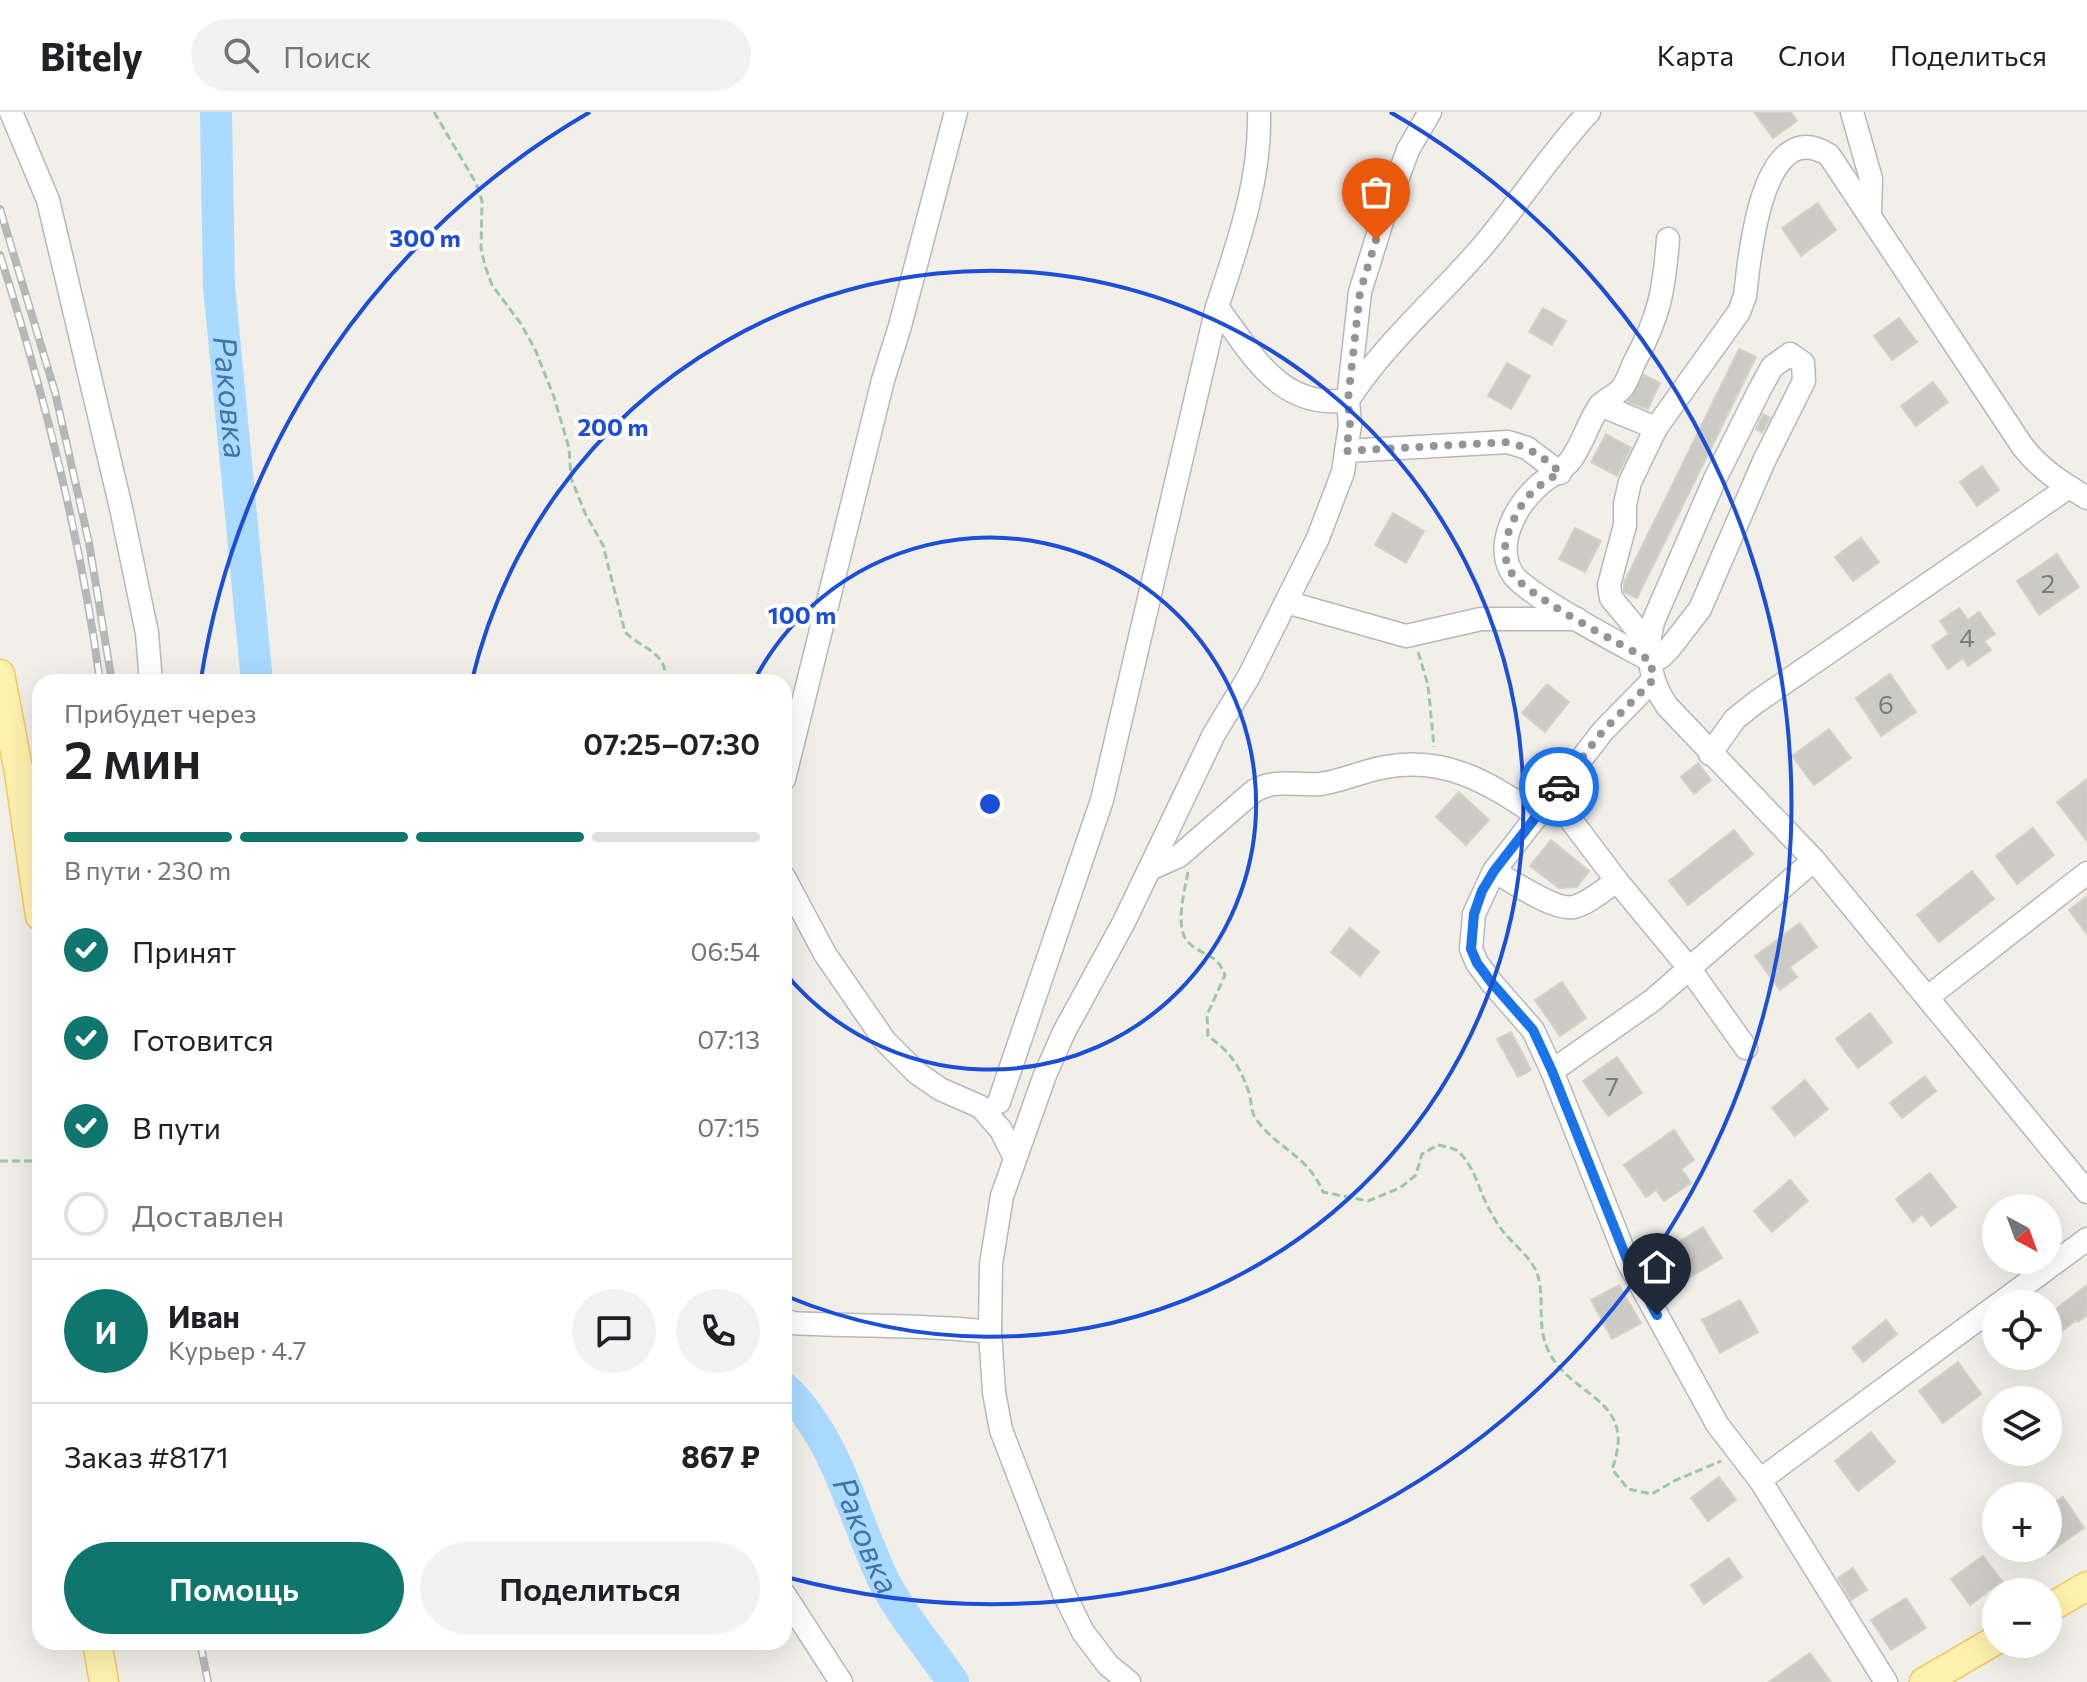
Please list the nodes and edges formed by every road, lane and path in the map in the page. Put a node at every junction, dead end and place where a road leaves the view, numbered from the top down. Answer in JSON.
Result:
{"nodes":[{"id":1,"x":11,"y":112,"type":"edge"},
{"id":2,"x":434,"y":112,"type":"edge"},
{"id":3,"x":956,"y":112,"type":"edge"},
{"id":4,"x":1259,"y":112,"type":"edge"},
{"id":5,"x":1430,"y":112,"type":"edge"},
{"id":6,"x":1589,"y":112,"type":"edge"},
{"id":7,"x":1852,"y":112,"type":"edge"},
{"id":8,"x":1870,"y":214,"type":"junction"},
{"id":9,"x":1668,"y":239,"type":"dead end"},
{"id":10,"x":1217,"y":307,"type":"junction"},
{"id":11,"x":1348,"y":400,"type":"junction"},
{"id":12,"x":1600,"y":405,"type":"junction"},
{"id":13,"x":1656,"y":428,"type":"junction"},
{"id":14,"x":1346,"y":451,"type":"junction"},
{"id":15,"x":1560,"y":473,"type":"junction"},
{"id":16,"x":2078,"y":493,"type":"edge"},
{"id":17,"x":1286,"y":602,"type":"junction"},
{"id":18,"x":1578,"y":619,"type":"junction"},
{"id":19,"x":1406,"y":636,"type":"junction"},
{"id":20,"x":1651,"y":662,"type":"junction"},
{"id":21,"x":0,"y":674,"type":"edge"},
{"id":22,"x":150,"y":674,"type":"edge"},
{"id":23,"x":666,"y":674,"type":"edge"},
{"id":24,"x":792,"y":747,"type":"edge"},
{"id":25,"x":1710,"y":754,"type":"junction"},
{"id":26,"x":1436,"y":765,"type":"junction"},
{"id":27,"x":1552,"y":795,"type":"junction"},
{"id":28,"x":1538,"y":816,"type":"junction"},
{"id":29,"x":1814,"y":860,"type":"junction"},
{"id":30,"x":32,"y":862,"type":"edge"},
{"id":31,"x":1189,"y":863,"type":"dead end"},
{"id":32,"x":1150,"y":869,"type":"junction"},
{"id":33,"x":1494,"y":871,"type":"junction"},
{"id":34,"x":2087,"y":873,"type":"edge"},
{"id":35,"x":1617,"y":881,"type":"junction"},
{"id":36,"x":792,"y":892,"type":"edge"},
{"id":37,"x":1689,"y":968,"type":"junction"},
{"id":38,"x":1928,"y":997,"type":"junction"},
{"id":39,"x":1746,"y":1048,"type":"dead end"},
{"id":40,"x":1552,"y":1071,"type":"junction"},
{"id":41,"x":1045,"y":1075,"type":"junction"},
{"id":42,"x":990,"y":1105,"type":"junction"},
{"id":43,"x":1014,"y":1156,"type":"junction"},
{"id":44,"x":0,"y":1161,"type":"edge"},
{"id":45,"x":32,"y":1161,"type":"edge"},
{"id":46,"x":2087,"y":1192,"type":"edge"},
{"id":47,"x":2087,"y":1239,"type":"edge"},
{"id":48,"x":2018,"y":1290,"type":"edge"},
{"id":49,"x":1982,"y":1317,"type":"edge"},
{"id":50,"x":792,"y":1323,"type":"edge"},
{"id":51,"x":990,"y":1332,"type":"junction"},
{"id":52,"x":1740,"y":1456,"type":"junction"},
{"id":53,"x":1760,"y":1480,"type":"junction"},
{"id":54,"x":2087,"y":1586,"type":"edge"},
{"id":55,"x":2062,"y":1601,"type":"edge"},
{"id":56,"x":792,"y":1606,"type":"edge"},
{"id":57,"x":1982,"y":1648,"type":"edge"},
{"id":58,"x":98,"y":1650,"type":"edge"},
{"id":59,"x":104,"y":1682,"type":"edge"},
{"id":60,"x":841,"y":1682,"type":"edge"},
{"id":61,"x":1129,"y":1682,"type":"edge"},
{"id":62,"x":1886,"y":1682,"type":"edge"},
{"id":63,"x":1924,"y":1682,"type":"edge"}],
"edges":[{"from":1,"to":22,"type":"street"},
{"from":2,"to":23,"type":"path"},
{"from":3,"to":24,"type":"street"},
{"from":4,"to":10,"type":"street"},
{"from":5,"to":11,"type":"street"},
{"from":6,"to":11,"type":"street"},
{"from":7,"to":8,"type":"street"},
{"from":8,"to":13,"type":"street"},
{"from":8,"to":16,"type":"street"},
{"from":9,"to":12,"type":"street"},
{"from":10,"to":11,"type":"street"},
{"from":10,"to":42,"type":"street"},
{"from":11,"to":14,"type":"street"},
{"from":12,"to":13,"type":"street"},
{"from":12,"to":15,"type":"street"},
{"from":13,"to":20,"type":"street"},
{"from":14,"to":15,"type":"street"},
{"from":14,"to":17,"type":"street"},
{"from":15,"to":18,"type":"street"},
{"from":16,"to":25,"type":"street"},
{"from":17,"to":19,"type":"street"},
{"from":17,"to":32,"type":"street"},
{"from":18,"to":19,"type":"street"},
{"from":18,"to":20,"type":"street"},
{"from":19,"to":26,"type":"path"},
{"from":20,"to":20,"type":"street"},
{"from":20,"to":25,"type":"street"},
{"from":20,"to":27,"type":"street"},
{"from":21,"to":30,"type":"main road"},
{"from":25,"to":29,"type":"street"},
{"from":26,"to":28,"type":"street"},
{"from":26,"to":32,"type":"street"},
{"from":27,"to":28,"type":"street"},
{"from":27,"to":35,"type":"street"},
{"from":28,"to":33,"type":"street"},
{"from":29,"to":37,"type":"street"},
{"from":29,"to":38,"type":"street"},
{"from":31,"to":52,"type":"path"},
{"from":32,"to":41,"type":"street"},
{"from":33,"to":35,"type":"street"},
{"from":33,"to":40,"type":"street"},
{"from":34,"to":38,"type":"street"},
{"from":35,"to":37,"type":"street"},
{"from":36,"to":42,"type":"street"},
{"from":37,"to":39,"type":"street"},
{"from":37,"to":40,"type":"street"},
{"from":38,"to":46,"type":"street"},
{"from":40,"to":52,"type":"street"},
{"from":41,"to":42,"type":"street"},
{"from":41,"to":43,"type":"street"},
{"from":42,"to":43,"type":"street"},
{"from":43,"to":51,"type":"street"},
{"from":44,"to":45,"type":"path"},
{"from":47,"to":48,"type":"street"},
{"from":49,"to":53,"type":"street"},
{"from":50,"to":51,"type":"street"},
{"from":51,"to":61,"type":"street"},
{"from":52,"to":53,"type":"street"},
{"from":53,"to":62,"type":"street"},
{"from":54,"to":55,"type":"main road"},
{"from":56,"to":60,"type":"street"},
{"from":57,"to":63,"type":"main road"},
{"from":58,"to":59,"type":"main road"}]}
